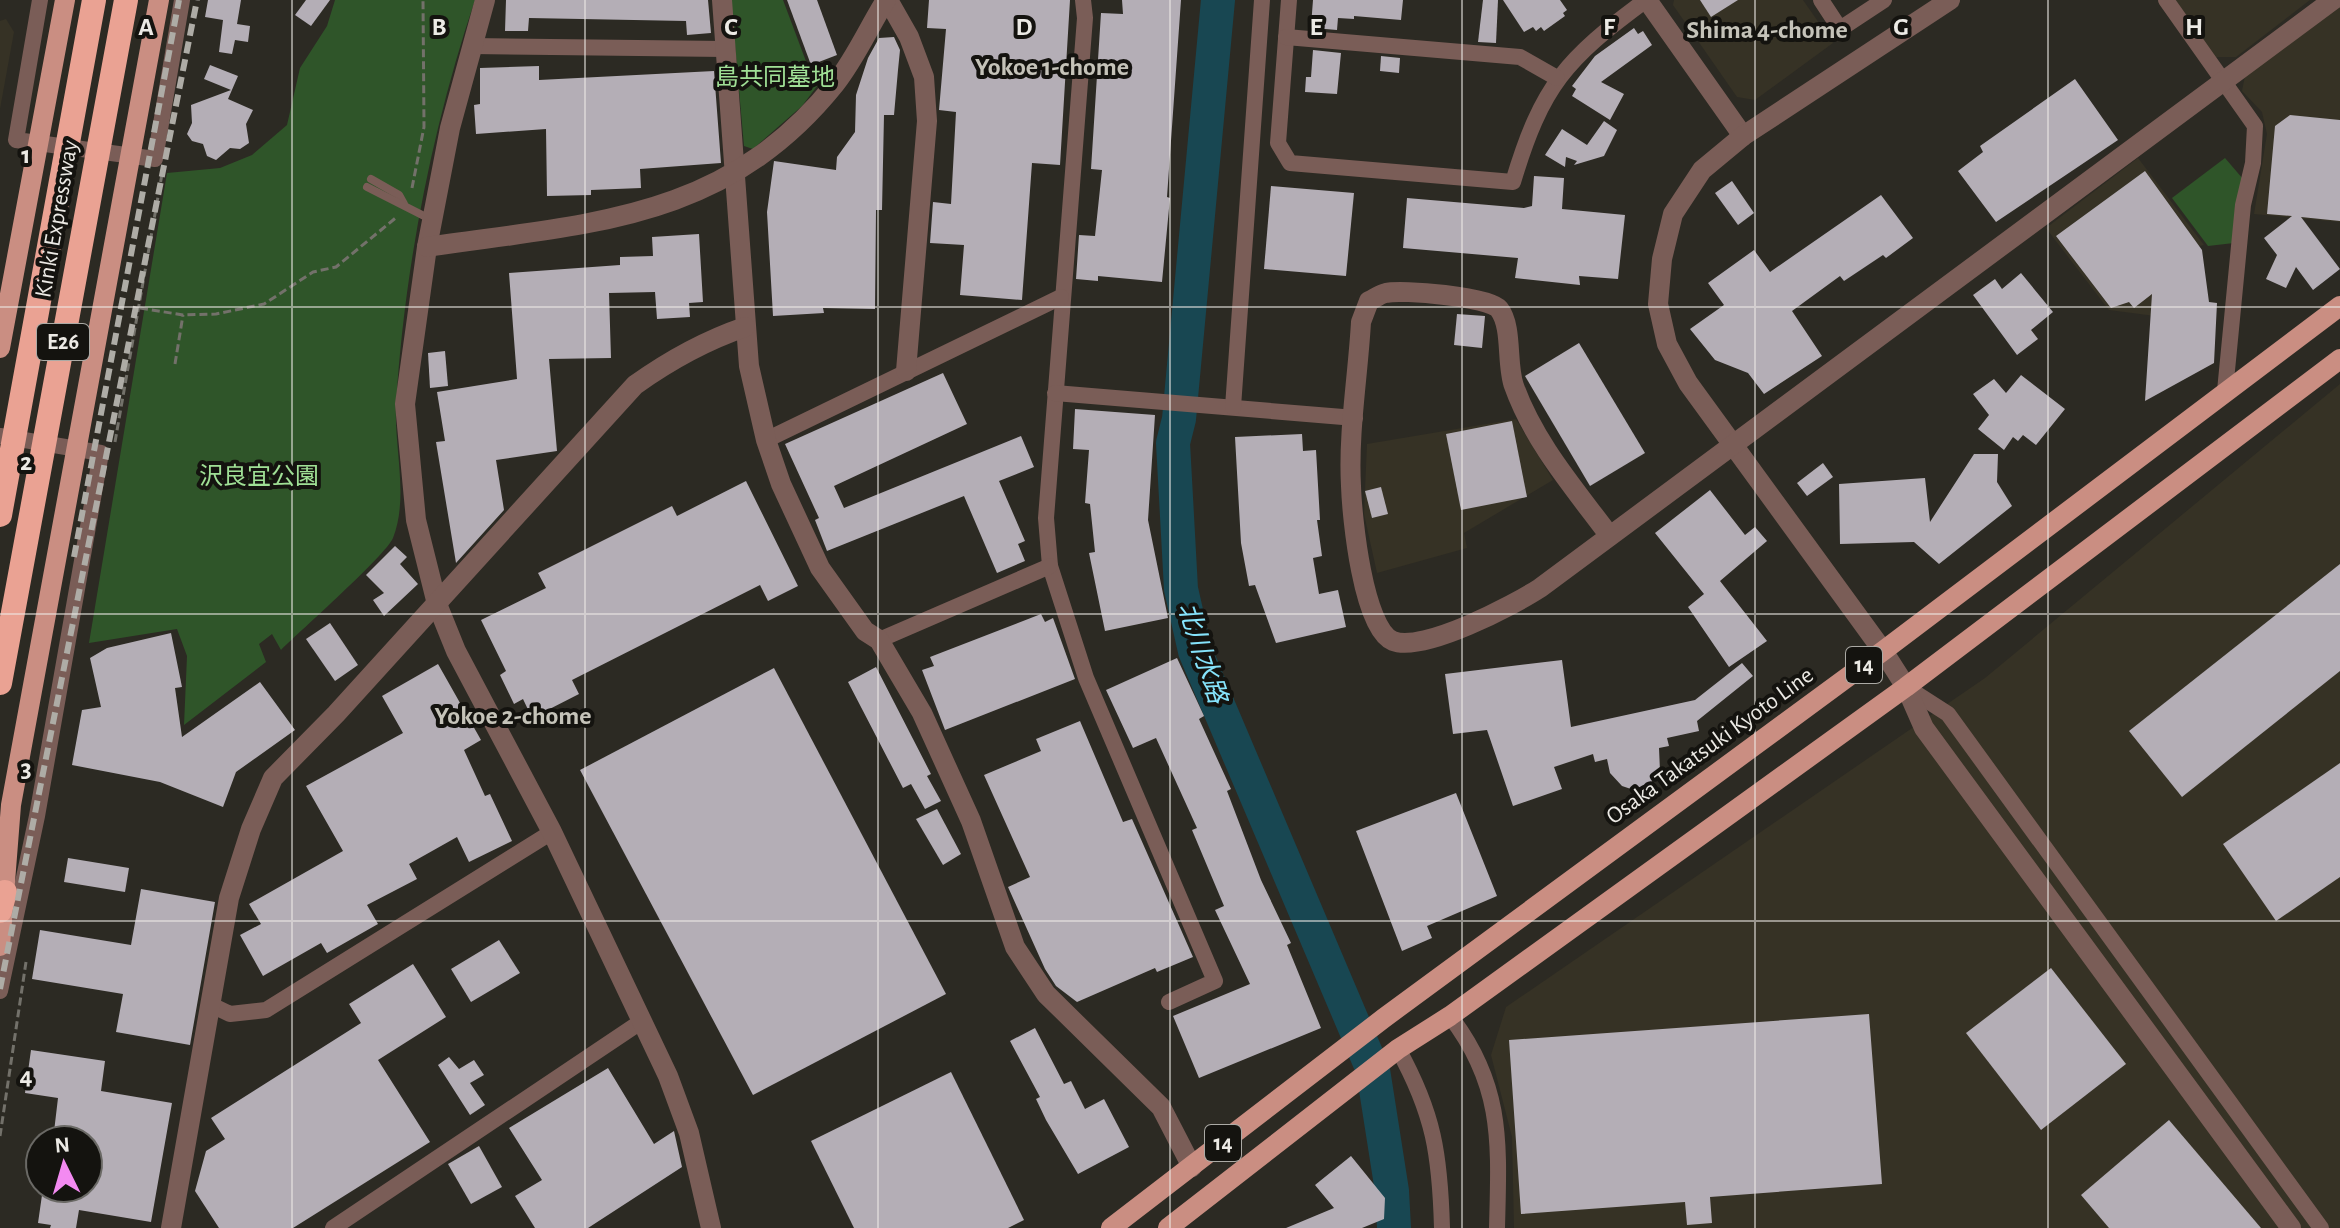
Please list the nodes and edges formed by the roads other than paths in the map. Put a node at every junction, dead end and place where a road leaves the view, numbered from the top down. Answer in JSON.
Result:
{"nodes":[{"id":1,"x":40,"y":0,"type":"edge"},
{"id":2,"x":94,"y":0,"type":"edge"},
{"id":3,"x":126,"y":0,"type":"edge"},
{"id":4,"x":182,"y":0,"type":"edge"},
{"id":5,"x":485,"y":0,"type":"edge"},
{"id":6,"x":722,"y":0,"type":"edge"},
{"id":7,"x":887,"y":0,"type":"edge"},
{"id":8,"x":1083,"y":0,"type":"edge"},
{"id":9,"x":1262,"y":0,"type":"edge"},
{"id":10,"x":1289,"y":0,"type":"edge"},
{"id":11,"x":1646,"y":0,"type":"edge"},
{"id":12,"x":1821,"y":0,"type":"edge"},
{"id":13,"x":1884,"y":0,"type":"edge"},
{"id":14,"x":1950,"y":0,"type":"edge"},
{"id":15,"x":2166,"y":0,"type":"edge"},
{"id":16,"x":2333,"y":0,"type":"edge"},
{"id":17,"x":64,"y":2,"type":"edge"},
{"id":18,"x":157,"y":10,"type":"edge"},
{"id":19,"x":1286,"y":37,"type":"junction"},
{"id":20,"x":472,"y":46,"type":"junction"},
{"id":21,"x":725,"y":49,"type":"junction"},
{"id":22,"x":1557,"y":78,"type":"junction"},
{"id":23,"x":2226,"y":82,"type":"junction"},
{"id":24,"x":1743,"y":136,"type":"junction"},
{"id":25,"x":735,"y":171,"type":"junction"},
{"id":26,"x":369,"y":183,"type":"dead end"},
{"id":27,"x":432,"y":220,"type":"junction"},
{"id":28,"x":427,"y":247,"type":"junction"},
{"id":29,"x":1061,"y":297,"type":"junction"},
{"id":30,"x":2340,"y":306,"type":"edge"},
{"id":31,"x":745,"y":327,"type":"junction"},
{"id":32,"x":0,"y":348,"type":"edge"},
{"id":33,"x":2340,"y":359,"type":"edge"},
{"id":34,"x":906,"y":371,"type":"junction"},
{"id":35,"x":2225,"y":391,"type":"junction"},
{"id":36,"x":1055,"y":393,"type":"junction"},
{"id":37,"x":1233,"y":407,"type":"junction"},
{"id":38,"x":1355,"y":418,"type":"junction"},
{"id":39,"x":0,"y":436,"type":"edge"},
{"id":40,"x":766,"y":440,"type":"junction"},
{"id":41,"x":1734,"y":442,"type":"junction"},
{"id":42,"x":0,"y":515,"type":"edge"},
{"id":43,"x":1609,"y":535,"type":"junction"},
{"id":44,"x":1050,"y":566,"type":"junction"},
{"id":45,"x":437,"y":604,"type":"junction"},
{"id":46,"x":879,"y":640,"type":"junction"},
{"id":47,"x":1883,"y":651,"type":"junction"},
{"id":48,"x":0,"y":683,"type":"edge"},
{"id":49,"x":1906,"y":687,"type":"junction"},
{"id":50,"x":552,"y":832,"type":"junction"},
{"id":51,"x":2,"y":902,"type":"edge"},
{"id":52,"x":0,"y":946,"type":"edge"},
{"id":53,"x":0,"y":991,"type":"edge"},
{"id":54,"x":1169,"y":1002,"type":"dead end"},
{"id":55,"x":209,"y":1004,"type":"junction"},
{"id":56,"x":1450,"y":1016,"type":"junction"},
{"id":57,"x":642,"y":1021,"type":"junction"},
{"id":58,"x":1394,"y":1052,"type":"junction"},
{"id":59,"x":1192,"y":1167,"type":"junction"},
{"id":60,"x":1177,"y":1225,"type":"edge"},
{"id":61,"x":171,"y":1228,"type":"edge"},
{"id":62,"x":333,"y":1228,"type":"edge"},
{"id":63,"x":711,"y":1228,"type":"edge"},
{"id":64,"x":1111,"y":1228,"type":"edge"},
{"id":65,"x":1442,"y":1228,"type":"edge"},
{"id":66,"x":1497,"y":1228,"type":"edge"},
{"id":67,"x":2291,"y":1228,"type":"edge"},
{"id":68,"x":2321,"y":1228,"type":"edge"}],
"edges":[{"from":1,"to":4,"type":"street"},
{"from":2,"to":42,"type":"highway","name":"Kinki Expressway","number":"E26"},
{"from":3,"to":48,"type":"highway","name":"Kinki Expressway","number":"E26"},
{"from":5,"to":20,"type":"street"},
{"from":6,"to":21,"type":"street"},
{"from":7,"to":25,"type":"street"},
{"from":7,"to":34,"type":"street"},
{"from":8,"to":29,"type":"street"},
{"from":9,"to":37,"type":"street"},
{"from":10,"to":19,"type":"street"},
{"from":11,"to":22,"type":"street"},
{"from":11,"to":24,"type":"street"},
{"from":12,"to":13,"type":"street"},
{"from":14,"to":24,"type":"street"},
{"from":15,"to":23,"type":"street"},
{"from":16,"to":23,"type":"street"},
{"from":17,"to":32,"type":"main road"},
{"from":18,"to":51,"type":"main road"},
{"from":19,"to":22,"type":"street"},
{"from":19,"to":22,"type":"street"},
{"from":20,"to":21,"type":"street"},
{"from":20,"to":27,"type":"street"},
{"from":21,"to":25,"type":"street"},
{"from":23,"to":35,"type":"street"},
{"from":23,"to":41,"type":"street"},
{"from":24,"to":41,"type":"street"},
{"from":25,"to":28,"type":"street"},
{"from":25,"to":31,"type":"street"},
{"from":26,"to":27,"type":"lane"},
{"from":27,"to":28,"type":"street"},
{"from":28,"to":45,"type":"street"},
{"from":29,"to":34,"type":"street"},
{"from":29,"to":36,"type":"street"},
{"from":30,"to":35,"type":"main road","name":"Osaka Takatsuki Kyoto Line","number":"14"},
{"from":31,"to":40,"type":"street"},
{"from":31,"to":45,"type":"street"},
{"from":33,"to":49,"type":"main road","number":"14"},
{"from":34,"to":40,"type":"street"},
{"from":35,"to":47,"type":"main road","name":"Osaka Takatsuki Kyoto Line","number":"14"},
{"from":36,"to":37,"type":"street"},
{"from":36,"to":44,"type":"street"},
{"from":37,"to":38,"type":"street"},
{"from":38,"to":43,"type":"street"},
{"from":38,"to":43,"type":"street"},
{"from":39,"to":53,"type":"street"},
{"from":40,"to":46,"type":"street"},
{"from":41,"to":43,"type":"street"},
{"from":41,"to":47,"type":"street"},
{"from":44,"to":46,"type":"street"},
{"from":44,"to":54,"type":"street"},
{"from":45,"to":50,"type":"street"},
{"from":45,"to":55,"type":"street"},
{"from":46,"to":59,"type":"street"},
{"from":47,"to":49,"type":"street"},
{"from":47,"to":59,"type":"main road","name":"Osaka Takatsuki Kyoto Line","number":"14"},
{"from":49,"to":56,"type":"main road","number":"14"},
{"from":49,"to":67,"type":"street"},
{"from":49,"to":68,"type":"street"},
{"from":50,"to":55,"type":"street"},
{"from":50,"to":57,"type":"street"},
{"from":51,"to":52,"type":"main road"},
{"from":55,"to":61,"type":"street"},
{"from":56,"to":58,"type":"main road","number":"14"},
{"from":56,"to":66,"type":"street"},
{"from":57,"to":62,"type":"street"},
{"from":57,"to":63,"type":"street"},
{"from":58,"to":60,"type":"main road","number":"14"},
{"from":58,"to":65,"type":"street"},
{"from":59,"to":64,"type":"main road","name":"Osaka Takatsuki Kyoto Line","number":"14"}]}
